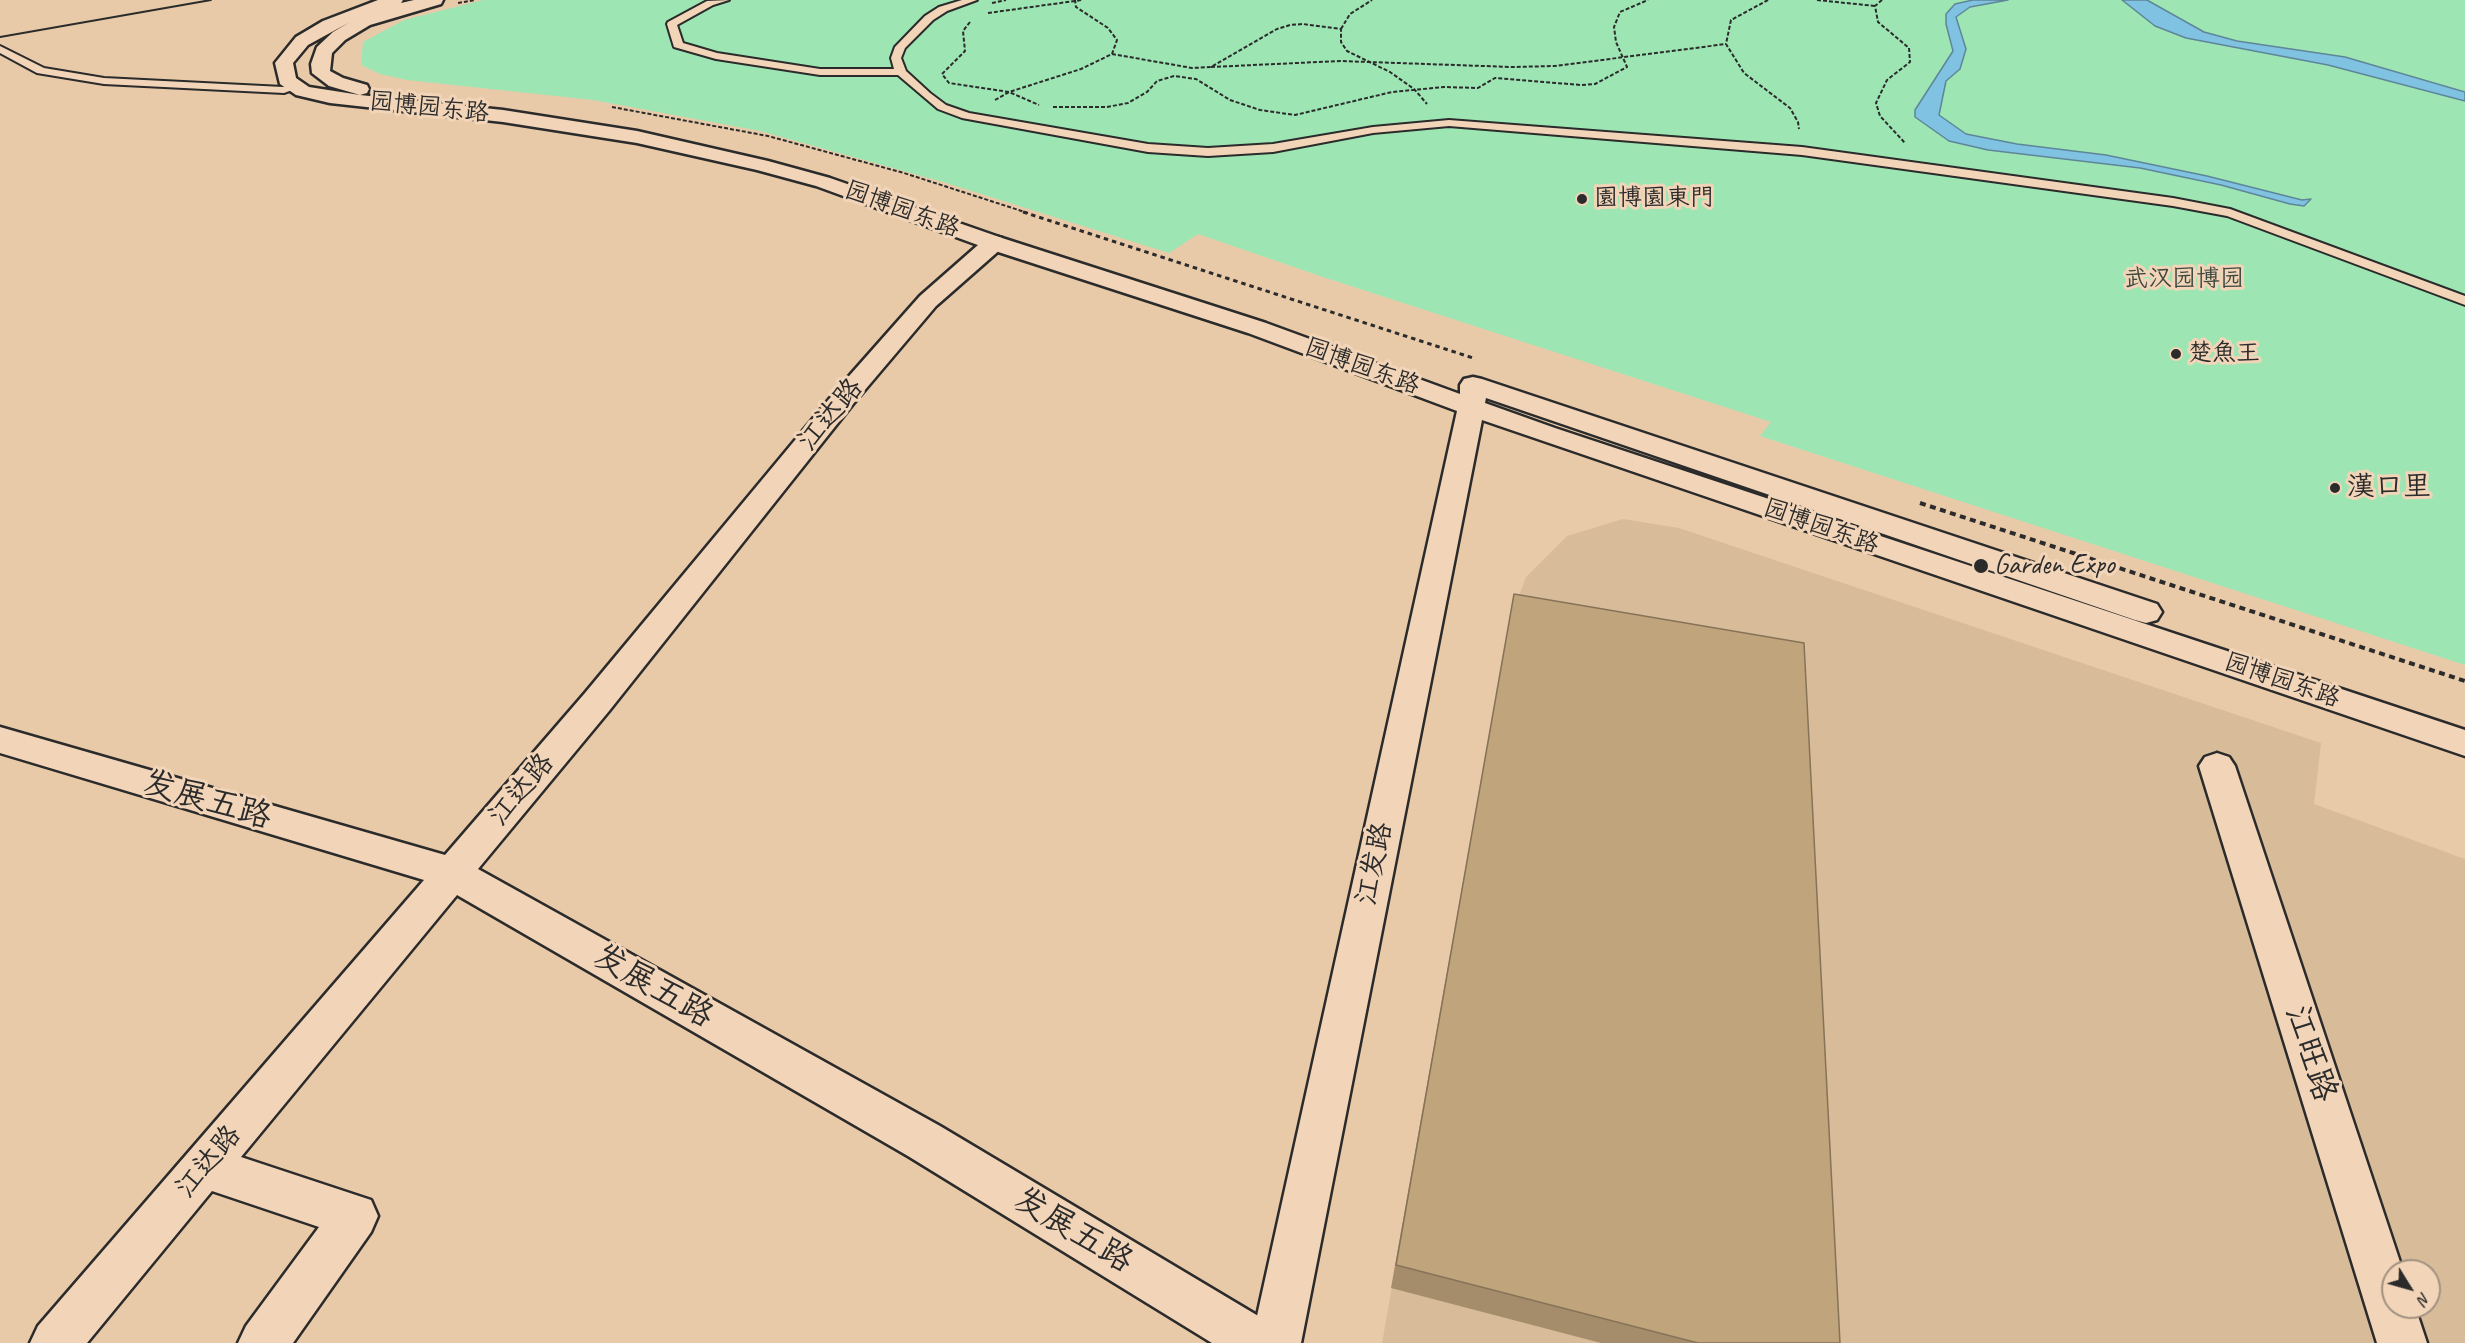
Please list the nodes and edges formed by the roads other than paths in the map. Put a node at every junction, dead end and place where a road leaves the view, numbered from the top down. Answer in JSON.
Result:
{"nodes":[{"id":1,"x":395,"y":0,"type":"edge"},
{"id":2,"x":435,"y":0,"type":"edge"},
{"id":3,"x":724,"y":0,"type":"edge"},
{"id":4,"x":972,"y":0,"type":"edge"},
{"id":5,"x":0,"y":49,"type":"edge"},
{"id":6,"x":901,"y":72,"type":"junction"},
{"id":7,"x":297,"y":87,"type":"junction"},
{"id":8,"x":994,"y":243,"type":"junction"},
{"id":9,"x":2465,"y":301,"type":"edge"},
{"id":10,"x":1473,"y":384,"type":"junction"},
{"id":11,"x":2465,"y":719,"type":"edge"},
{"id":12,"x":0,"y":740,"type":"edge"},
{"id":13,"x":2465,"y":743,"type":"edge"},
{"id":14,"x":2217,"y":766,"type":"dead end"},
{"id":15,"x":452,"y":873,"type":"junction"},
{"id":16,"x":204,"y":1167,"type":"junction"},
{"id":17,"x":55,"y":1343,"type":"edge"},
{"id":18,"x":263,"y":1343,"type":"edge"},
{"id":19,"x":1257,"y":1343,"type":"edge"},
{"id":20,"x":1276,"y":1343,"type":"edge"},
{"id":21,"x":2402,"y":1343,"type":"edge"}],
"edges":[{"from":1,"to":7,"type":"main road"},
{"from":2,"to":10,"type":"main road","name":"园博园东路"},
{"from":3,"to":6,"type":"lane"},
{"from":4,"to":6,"type":"lane"},
{"from":5,"to":7,"type":"lane"},
{"from":6,"to":9,"type":"lane"},
{"from":7,"to":8,"type":"main road","name":"园博园东路"},
{"from":8,"to":10,"type":"main road","name":"园博园东路"},
{"from":8,"to":15,"type":"main road","name":"江达路"},
{"from":10,"to":11,"type":"main road","name":"园博园东路"},
{"from":10,"to":13,"type":"main road","name":"园博园东路"},
{"from":10,"to":20,"type":"main road","name":"江发路"},
{"from":12,"to":15,"type":"main road","name":"发展五路"},
{"from":14,"to":21,"type":"main road","name":"江旺路"},
{"from":15,"to":16,"type":"main road","name":"江达路"},
{"from":15,"to":19,"type":"main road","name":"发展五路"},
{"from":16,"to":17,"type":"main road","name":"江达路"},
{"from":16,"to":18,"type":"main road"}]}
